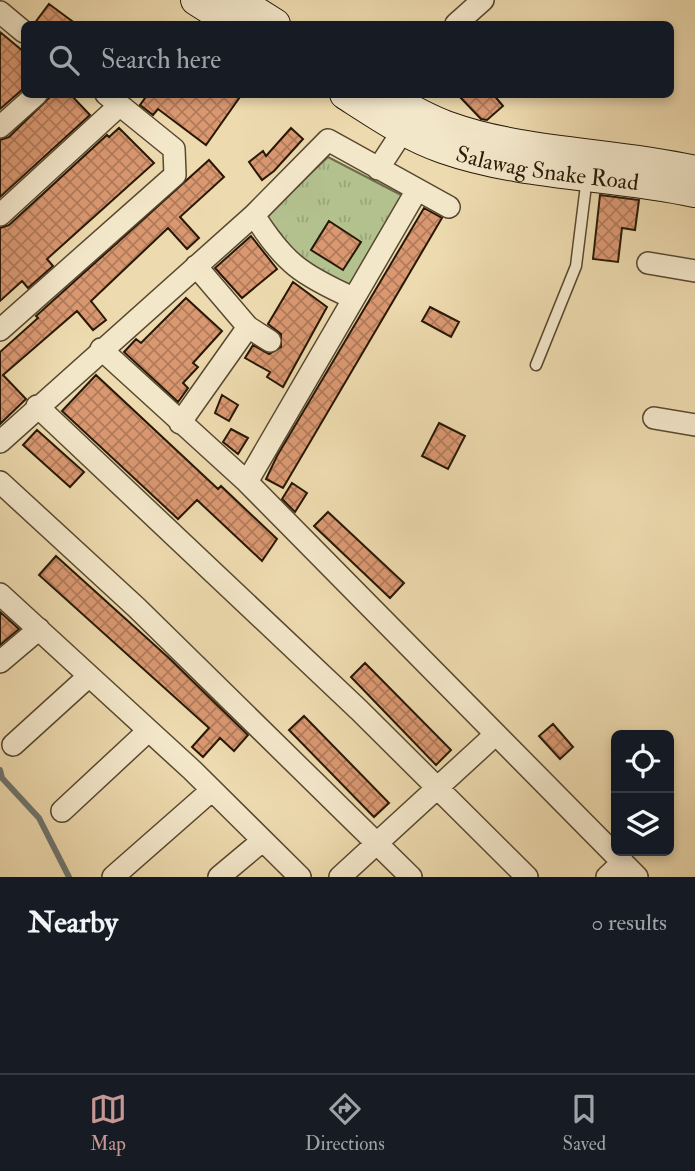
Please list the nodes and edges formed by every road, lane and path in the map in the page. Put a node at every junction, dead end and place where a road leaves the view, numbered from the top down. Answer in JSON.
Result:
{"nodes":[{"id":1,"x":8,"y":0,"type":"edge"},
{"id":2,"x":15,"y":0,"type":"edge"},
{"id":3,"x":196,"y":0,"type":"edge"},
{"id":4,"x":482,"y":0,"type":"edge"},
{"id":5,"x":0,"y":12,"type":"edge"},
{"id":6,"x":235,"y":12,"type":"edge"},
{"id":7,"x":265,"y":21,"type":"edge"},
{"id":8,"x":459,"y":21,"type":"edge"},
{"id":9,"x":21,"y":30,"type":"edge"},
{"id":10,"x":33,"y":98,"type":"edge"},
{"id":11,"x":369,"y":98,"type":"edge"},
{"id":12,"x":113,"y":100,"type":"edge"},
{"id":13,"x":409,"y":121,"type":"junction"},
{"id":14,"x":0,"y":127,"type":"edge"},
{"id":15,"x":378,"y":169,"type":"junction"},
{"id":16,"x":695,"y":171,"type":"edge"},
{"id":17,"x":588,"y":174,"type":"junction"},
{"id":18,"x":417,"y":190,"type":"junction"},
{"id":19,"x":695,"y":192,"type":"edge"},
{"id":20,"x":449,"y":207,"type":"dead end"},
{"id":21,"x":0,"y":215,"type":"edge"},
{"id":22,"x":254,"y":215,"type":"junction"},
{"id":23,"x":648,"y":263,"type":"dead end"},
{"id":24,"x":196,"y":266,"type":"junction"},
{"id":25,"x":695,"y":271,"type":"edge"},
{"id":26,"x":353,"y":298,"type":"junction"},
{"id":27,"x":248,"y":327,"type":"junction"},
{"id":28,"x":0,"y":330,"type":"edge"},
{"id":29,"x":270,"y":341,"type":"dead end"},
{"id":30,"x":101,"y":349,"type":"junction"},
{"id":31,"x":536,"y":365,"type":"dead end"},
{"id":32,"x":37,"y":406,"type":"junction"},
{"id":33,"x":654,"y":418,"type":"dead end"},
{"id":34,"x":180,"y":423,"type":"junction"},
{"id":35,"x":695,"y":425,"type":"edge"},
{"id":36,"x":0,"y":442,"type":"edge"},
{"id":37,"x":0,"y":482,"type":"edge"},
{"id":38,"x":247,"y":482,"type":"junction"},
{"id":39,"x":0,"y":594,"type":"edge"},
{"id":40,"x":39,"y":629,"type":"junction"},
{"id":41,"x":0,"y":663,"type":"edge"},
{"id":42,"x":89,"y":676,"type":"junction"},
{"id":43,"x":148,"y":731,"type":"junction"},
{"id":44,"x":496,"y":734,"type":"junction"},
{"id":45,"x":13,"y":745,"type":"dead end"},
{"id":46,"x":437,"y":788,"type":"junction"},
{"id":47,"x":212,"y":790,"type":"junction"},
{"id":48,"x":62,"y":811,"type":"dead end"},
{"id":49,"x":262,"y":841,"type":"junction"},
{"id":50,"x":377,"y":843,"type":"junction"},
{"id":51,"x":630,"y":869,"type":"edge"},
{"id":52,"x":113,"y":877,"type":"edge"},
{"id":53,"x":219,"y":877,"type":"edge"},
{"id":54,"x":300,"y":877,"type":"edge"},
{"id":55,"x":340,"y":877,"type":"edge"},
{"id":56,"x":411,"y":877,"type":"edge"},
{"id":57,"x":527,"y":877,"type":"edge"},
{"id":58,"x":607,"y":877,"type":"edge"}],
"edges":[{"from":1,"to":2,"type":"street"},
{"from":3,"to":6,"type":"main road"},
{"from":4,"to":8,"type":"street"},
{"from":5,"to":9,"type":"street"},
{"from":6,"to":7,"type":"main road"},
{"from":10,"to":14,"type":"street"},
{"from":11,"to":13,"type":"main road"},
{"from":12,"to":21,"type":"street"},
{"from":12,"to":28,"type":"street"},
{"from":13,"to":15,"type":"street"},
{"from":13,"to":16,"type":"main road","name":"Salawag Snake Road"},
{"from":13,"to":17,"type":"main road","name":"Salawag Snake Road"},
{"from":15,"to":18,"type":"street"},
{"from":15,"to":22,"type":"street"},
{"from":17,"to":19,"type":"main road","name":"Salawag Snake Road"},
{"from":17,"to":31,"type":"lane"},
{"from":18,"to":20,"type":"street"},
{"from":18,"to":26,"type":"street"},
{"from":22,"to":24,"type":"street"},
{"from":22,"to":26,"type":"street"},
{"from":23,"to":25,"type":"street"},
{"from":24,"to":27,"type":"street"},
{"from":24,"to":30,"type":"street"},
{"from":26,"to":38,"type":"street"},
{"from":27,"to":29,"type":"street"},
{"from":27,"to":34,"type":"street"},
{"from":30,"to":32,"type":"street"},
{"from":30,"to":34,"type":"street"},
{"from":32,"to":36,"type":"street"},
{"from":32,"to":46,"type":"street"},
{"from":33,"to":35,"type":"street"},
{"from":34,"to":38,"type":"street"},
{"from":37,"to":50,"type":"street"},
{"from":38,"to":44,"type":"street"},
{"from":39,"to":40,"type":"street"},
{"from":40,"to":41,"type":"street"},
{"from":40,"to":42,"type":"street"},
{"from":42,"to":43,"type":"street"},
{"from":42,"to":45,"type":"street"},
{"from":43,"to":47,"type":"street"},
{"from":43,"to":48,"type":"street"},
{"from":44,"to":46,"type":"street"},
{"from":44,"to":51,"type":"street"},
{"from":46,"to":50,"type":"street"},
{"from":46,"to":57,"type":"street"},
{"from":47,"to":49,"type":"street"},
{"from":47,"to":52,"type":"street"},
{"from":49,"to":53,"type":"street"},
{"from":49,"to":54,"type":"street"},
{"from":50,"to":55,"type":"street"},
{"from":50,"to":56,"type":"street"},
{"from":51,"to":58,"type":"street"}]}
